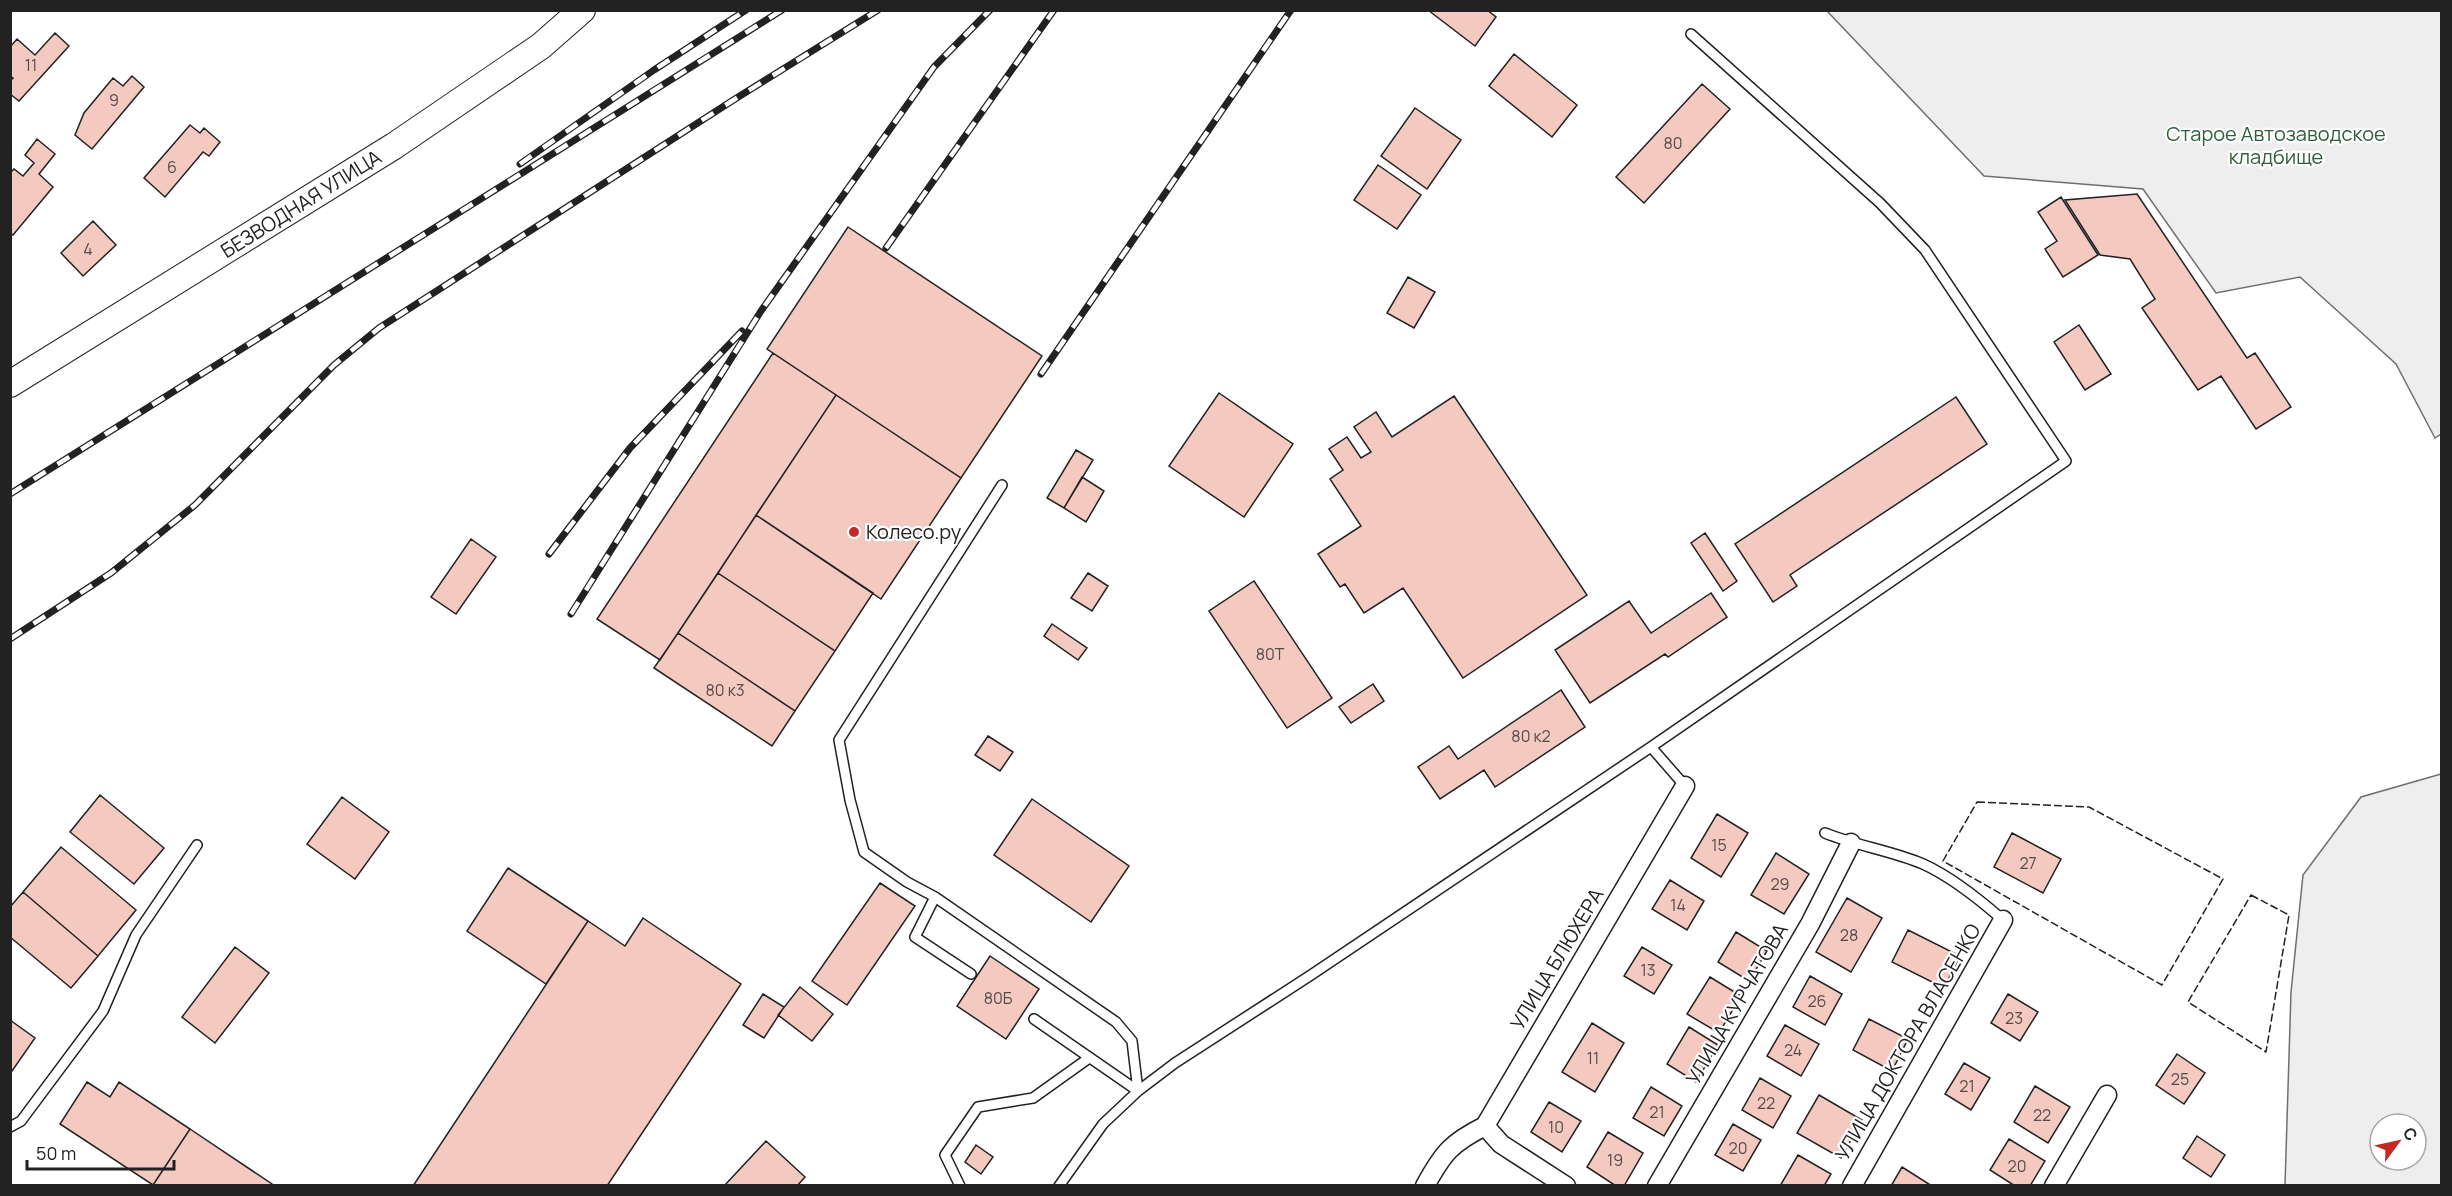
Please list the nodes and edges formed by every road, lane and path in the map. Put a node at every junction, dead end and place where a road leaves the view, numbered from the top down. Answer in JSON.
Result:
{"nodes":[{"id":1,"x":582,"y":10,"type":"edge"},
{"id":2,"x":1691,"y":34,"type":"dead end"},
{"id":3,"x":10,"y":384,"type":"edge"},
{"id":4,"x":1002,"y":485,"type":"dead end"},
{"id":5,"x":1651,"y":747,"type":"junction"},
{"id":6,"x":1685,"y":786,"type":"joint"},
{"id":7,"x":1825,"y":833,"type":"dead end"},
{"id":8,"x":1851,"y":843,"type":"junction"},
{"id":9,"x":197,"y":844,"type":"dead end"},
{"id":10,"x":935,"y":897,"type":"junction"},
{"id":11,"x":2003,"y":920,"type":"joint"},
{"id":12,"x":971,"y":974,"type":"dead end"},
{"id":13,"x":1034,"y":1019,"type":"dead end"},
{"id":14,"x":1089,"y":1058,"type":"junction"},
{"id":15,"x":1138,"y":1091,"type":"junction"},
{"id":16,"x":2106,"y":1095,"type":"dead end"},
{"id":17,"x":1485,"y":1126,"type":"junction"},
{"id":18,"x":10,"y":1127,"type":"edge"},
{"id":19,"x":960,"y":1185,"type":"edge"},
{"id":20,"x":1059,"y":1185,"type":"edge"},
{"id":21,"x":1425,"y":1185,"type":"edge"},
{"id":22,"x":1566,"y":1185,"type":"edge"},
{"id":23,"x":1657,"y":1185,"type":"edge"},
{"id":24,"x":1852,"y":1185,"type":"edge"},
{"id":25,"x":2054,"y":1185,"type":"edge"}],
"edges":[{"from":1,"to":3,"type":"main road","name":"БЕЗВОДНАЯ УЛИЦА"},
{"from":2,"to":5,"type":"lane"},
{"from":4,"to":10,"type":"lane"},
{"from":5,"to":6,"type":"lane","name":"УЛИЦА БЛЮХЕРА"},
{"from":5,"to":15,"type":"lane"},
{"from":6,"to":17,"type":"street","name":"УЛИЦА БЛЮХЕРА"},
{"from":7,"to":8,"type":"lane"},
{"from":8,"to":11,"type":"lane"},
{"from":8,"to":23,"type":"street","name":"УЛИЦА КУРЧАТОВА"},
{"from":9,"to":18,"type":"lane"},
{"from":10,"to":12,"type":"lane"},
{"from":10,"to":15,"type":"lane"},
{"from":11,"to":24,"type":"street","name":"УЛИЦА ДОКТОРА ВЛАСЕНКО"},
{"from":13,"to":14,"type":"lane"},
{"from":14,"to":15,"type":"lane"},
{"from":14,"to":19,"type":"lane"},
{"from":15,"to":20,"type":"lane"},
{"from":16,"to":25,"type":"street"},
{"from":17,"to":21,"type":"street","name":"УЛИЦА БЛЮХЕРА"},
{"from":17,"to":22,"type":"street"}]}
